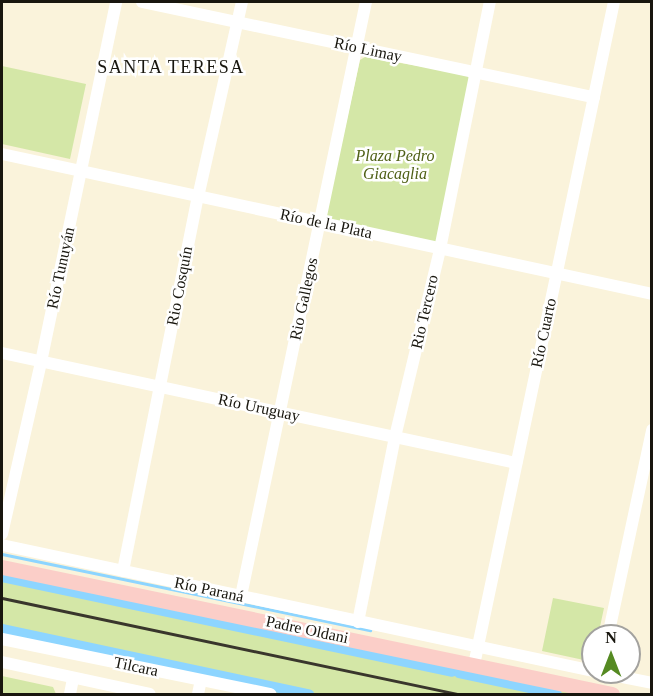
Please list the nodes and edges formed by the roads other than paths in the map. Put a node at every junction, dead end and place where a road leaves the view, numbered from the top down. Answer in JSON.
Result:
{"nodes":[{"id":1,"x":116,"y":2,"type":"edge"},
{"id":2,"x":142,"y":2,"type":"edge"},
{"id":3,"x":242,"y":2,"type":"edge"},
{"id":4,"x":366,"y":2,"type":"edge"},
{"id":5,"x":490,"y":2,"type":"edge"},
{"id":6,"x":614,"y":2,"type":"edge"},
{"id":7,"x":238,"y":22,"type":"junction"},
{"id":8,"x":357,"y":47,"type":"junction"},
{"id":9,"x":476,"y":72,"type":"junction"},
{"id":10,"x":594,"y":98,"type":"junction"},
{"id":11,"x":2,"y":154,"type":"edge"},
{"id":12,"x":81,"y":171,"type":"junction"},
{"id":13,"x":198,"y":197,"type":"junction"},
{"id":14,"x":320,"y":223,"type":"junction"},
{"id":15,"x":440,"y":249,"type":"junction"},
{"id":16,"x":556,"y":274,"type":"junction"},
{"id":17,"x":651,"y":294,"type":"edge"},
{"id":18,"x":2,"y":353,"type":"edge"},
{"id":19,"x":42,"y":362,"type":"junction"},
{"id":20,"x":160,"y":387,"type":"junction"},
{"id":21,"x":280,"y":413,"type":"junction"},
{"id":22,"x":651,"y":430,"type":"edge"},
{"id":23,"x":395,"y":437,"type":"junction"},
{"id":24,"x":516,"y":463,"type":"junction"},
{"id":25,"x":2,"y":534,"type":"edge"},
{"id":26,"x":2,"y":545,"type":"edge"},
{"id":27,"x":2,"y":567,"type":"edge"},
{"id":28,"x":123,"y":571,"type":"junction"},
{"id":29,"x":241,"y":596,"type":"junction"},
{"id":30,"x":358,"y":622,"type":"junction"},
{"id":31,"x":611,"y":624,"type":"edge"},
{"id":32,"x":2,"y":639,"type":"edge"},
{"id":33,"x":477,"y":647,"type":"junction"},
{"id":34,"x":2,"y":662,"type":"edge"},
{"id":35,"x":474,"y":665,"type":"junction"},
{"id":36,"x":581,"y":669,"type":"edge"},
{"id":37,"x":73,"y":678,"type":"junction"},
{"id":38,"x":201,"y":680,"type":"junction"},
{"id":39,"x":596,"y":684,"type":"edge"},
{"id":40,"x":596,"y":691,"type":"junction"},
{"id":41,"x":70,"y":694,"type":"edge"},
{"id":42,"x":150,"y":694,"type":"edge"},
{"id":43,"x":198,"y":694,"type":"edge"},
{"id":44,"x":265,"y":694,"type":"edge"},
{"id":45,"x":612,"y":694,"type":"edge"}],
"edges":[{"from":1,"to":12,"type":"street","name":"Río Tunuyán"},
{"from":2,"to":7,"type":"street","name":"Río Limay"},
{"from":3,"to":7,"type":"street","name":"Rio Cosquín"},
{"from":4,"to":8,"type":"street","name":"Rio Gallegos"},
{"from":5,"to":9,"type":"street","name":"Rio Tercero"},
{"from":6,"to":10,"type":"street","name":"Río Cuarto"},
{"from":7,"to":8,"type":"street","name":"Río Limay"},
{"from":7,"to":13,"type":"street","name":"Rio Cosquín"},
{"from":8,"to":9,"type":"street","name":"Río Limay"},
{"from":8,"to":14,"type":"street","name":"Rio Gallegos"},
{"from":9,"to":10,"type":"street","name":"Río Limay"},
{"from":9,"to":15,"type":"street","name":"Rio Tercero"},
{"from":10,"to":16,"type":"street","name":"Río Cuarto"},
{"from":11,"to":12,"type":"street","name":"Río de la Plata"},
{"from":12,"to":13,"type":"street","name":"Río de la Plata"},
{"from":12,"to":19,"type":"street","name":"Río Tunuyán"},
{"from":13,"to":14,"type":"street","name":"Río de la Plata"},
{"from":13,"to":20,"type":"street","name":"Rio Cosquín"},
{"from":14,"to":15,"type":"street","name":"Río de la Plata"},
{"from":14,"to":21,"type":"street","name":"Rio Gallegos"},
{"from":15,"to":16,"type":"street","name":"Río de la Plata"},
{"from":15,"to":23,"type":"street","name":"Rio Tercero"},
{"from":16,"to":17,"type":"street","name":"Río de la Plata"},
{"from":16,"to":24,"type":"street","name":"Río Cuarto"},
{"from":18,"to":19,"type":"street","name":"Río Uruguay"},
{"from":19,"to":20,"type":"street","name":"Río Uruguay"},
{"from":19,"to":25,"type":"street","name":"Río Tunuyán"},
{"from":20,"to":21,"type":"street","name":"Río Uruguay"},
{"from":20,"to":28,"type":"street","name":"Rio Cosquín"},
{"from":21,"to":23,"type":"street","name":"Río Uruguay"},
{"from":21,"to":29,"type":"street","name":"Rio Gallegos"},
{"from":22,"to":31,"type":"street"},
{"from":23,"to":24,"type":"street","name":"Río Uruguay"},
{"from":23,"to":30,"type":"street","name":"Rio Tercero"},
{"from":24,"to":33,"type":"street","name":"Río Cuarto"},
{"from":26,"to":28,"type":"street","name":"Río Paraná"},
{"from":27,"to":35,"type":"main road","name":"Padre Oldani"},
{"from":28,"to":29,"type":"street","name":"Río Paraná"},
{"from":29,"to":30,"type":"street","name":"Río Paraná"},
{"from":30,"to":33,"type":"street","name":"Río Paraná"},
{"from":32,"to":38,"type":"street","name":"Tilcara"},
{"from":33,"to":35,"type":"street","name":"Río Cuarto"},
{"from":33,"to":36,"type":"street","name":"Río Paraná"},
{"from":34,"to":37,"type":"street"},
{"from":35,"to":40,"type":"main road","name":"Padre Oldani"},
{"from":37,"to":41,"type":"street"},
{"from":37,"to":42,"type":"street"},
{"from":38,"to":43,"type":"street"},
{"from":38,"to":44,"type":"street","name":"Tilcara"},
{"from":39,"to":40,"type":"street"},
{"from":40,"to":45,"type":"main road","name":"Padre Oldani"}]}
